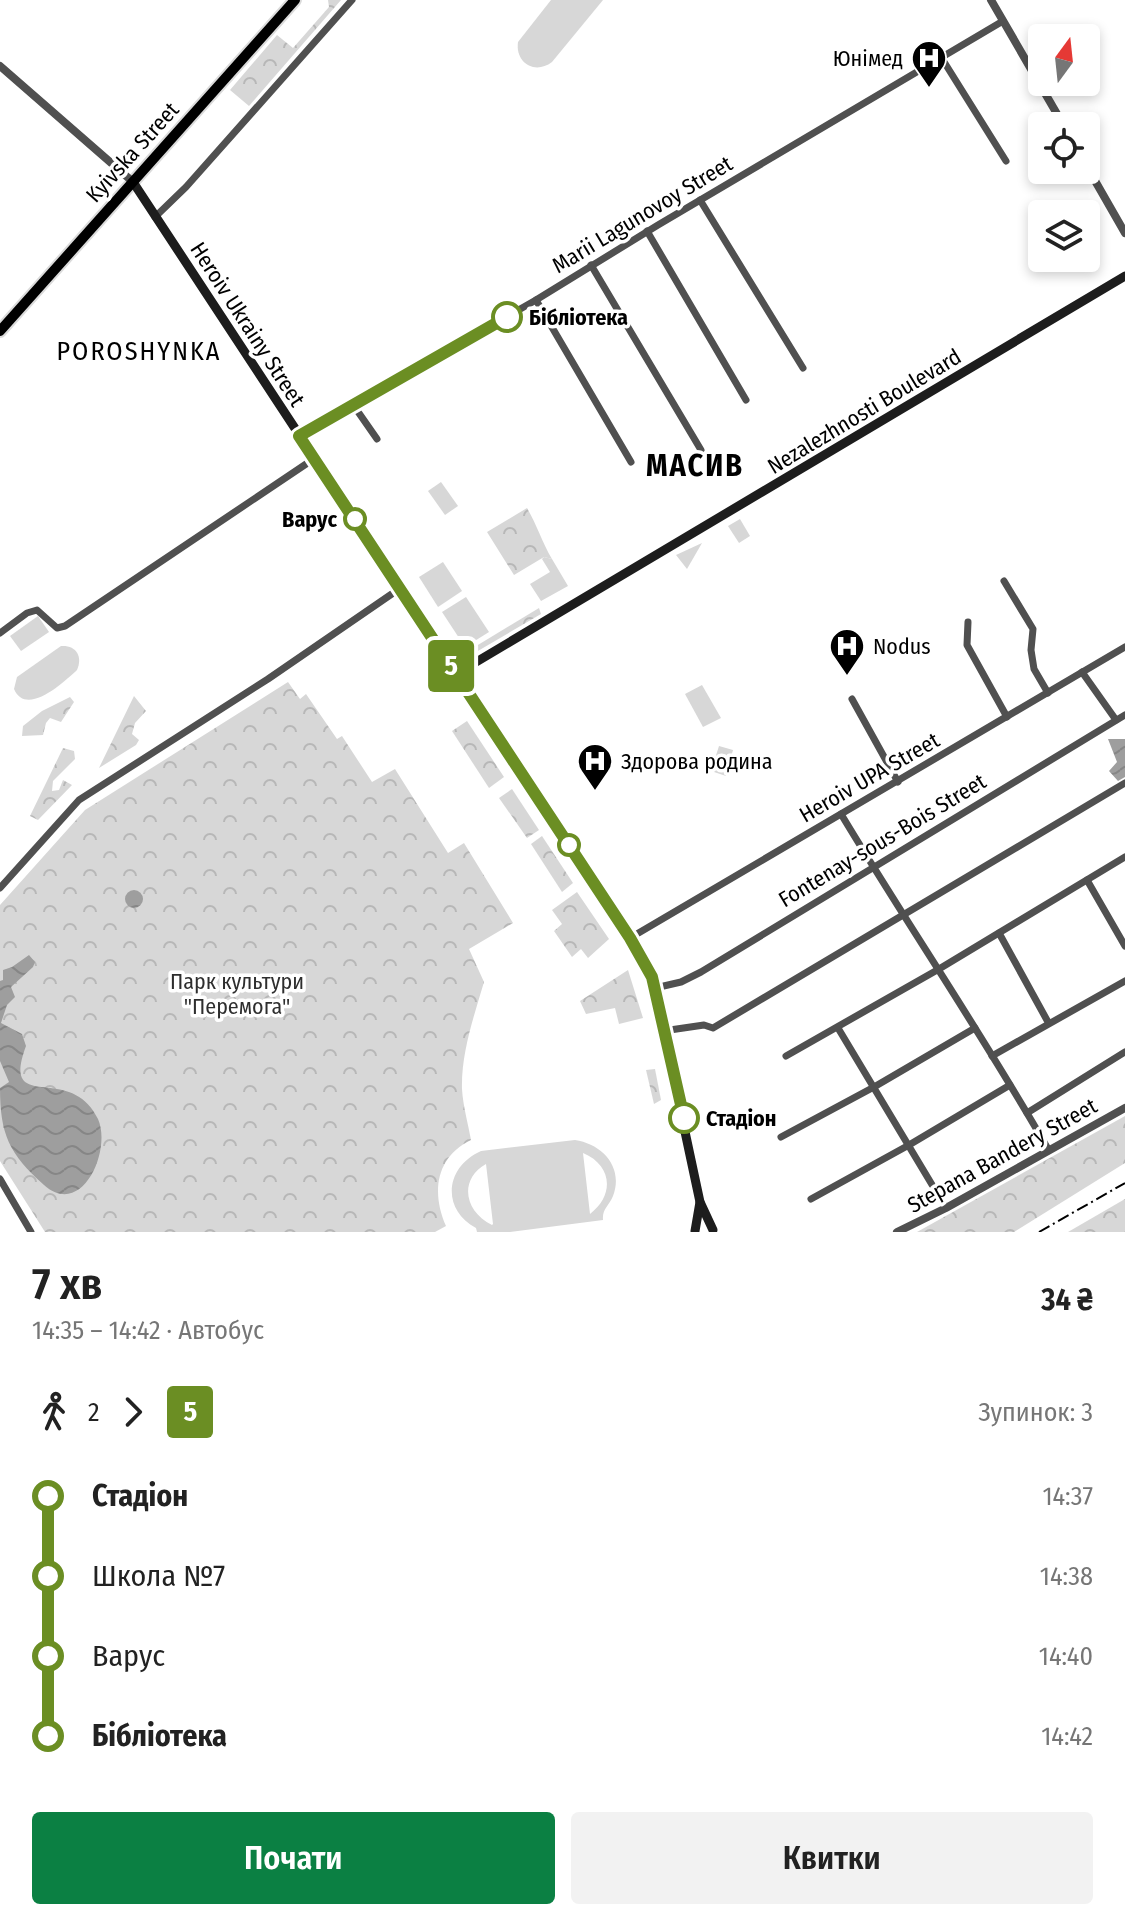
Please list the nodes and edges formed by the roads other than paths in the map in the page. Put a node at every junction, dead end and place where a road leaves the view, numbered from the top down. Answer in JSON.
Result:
{"nodes":[{"id":1,"x":295,"y":0,"type":"edge"},
{"id":2,"x":352,"y":0,"type":"edge"},
{"id":3,"x":991,"y":0,"type":"edge"},
{"id":4,"x":1003,"y":21,"type":"junction"},
{"id":5,"x":941,"y":57,"type":"junction"},
{"id":6,"x":0,"y":66,"type":"edge"},
{"id":7,"x":1056,"y":112,"type":"edge"},
{"id":8,"x":1006,"y":161,"type":"dead end"},
{"id":9,"x":133,"y":182,"type":"junction"},
{"id":10,"x":1097,"y":184,"type":"edge"},
{"id":11,"x":700,"y":200,"type":"junction"},
{"id":12,"x":155,"y":217,"type":"junction"},
{"id":13,"x":647,"y":231,"type":"junction"},
{"id":14,"x":1125,"y":233,"type":"edge"},
{"id":15,"x":591,"y":265,"type":"junction"},
{"id":16,"x":1125,"y":276,"type":"edge"},
{"id":17,"x":536,"y":300,"type":"junction"},
{"id":18,"x":0,"y":331,"type":"edge"},
{"id":19,"x":803,"y":368,"type":"dead end"},
{"id":20,"x":746,"y":400,"type":"dead end"},
{"id":21,"x":354,"y":406,"type":"junction"},
{"id":22,"x":299,"y":436,"type":"junction"},
{"id":23,"x":377,"y":439,"type":"dead end"},
{"id":24,"x":701,"y":450,"type":"dead end"},
{"id":25,"x":315,"y":458,"type":"junction"},
{"id":26,"x":631,"y":462,"type":"dead end"},
{"id":27,"x":1004,"y":581,"type":"dead end"},
{"id":28,"x":399,"y":589,"type":"junction"},
{"id":29,"x":968,"y":622,"type":"dead end"},
{"id":30,"x":0,"y":633,"type":"edge"},
{"id":31,"x":1125,"y":647,"type":"edge"},
{"id":32,"x":1082,"y":672,"type":"junction"},
{"id":33,"x":456,"y":674,"type":"junction"},
{"id":34,"x":1048,"y":693,"type":"junction"},
{"id":35,"x":852,"y":699,"type":"dead end"},
{"id":36,"x":1125,"y":715,"type":"edge"},
{"id":37,"x":1007,"y":717,"type":"junction"},
{"id":38,"x":1116,"y":720,"type":"junction"},
{"id":39,"x":898,"y":782,"type":"junction"},
{"id":40,"x":1125,"y":783,"type":"edge"},
{"id":41,"x":841,"y":814,"type":"junction"},
{"id":42,"x":1125,"y":857,"type":"edge"},
{"id":43,"x":873,"y":866,"type":"junction"},
{"id":44,"x":1087,"y":880,"type":"junction"},
{"id":45,"x":0,"y":888,"type":"edge"},
{"id":46,"x":902,"y":915,"type":"junction"},
{"id":47,"x":999,"y":933,"type":"junction"},
{"id":48,"x":630,"y":938,"type":"junction"},
{"id":49,"x":1125,"y":946,"type":"edge"},
{"id":50,"x":939,"y":969,"type":"junction"},
{"id":51,"x":1125,"y":981,"type":"edge"},
{"id":52,"x":655,"y":988,"type":"junction"},
{"id":53,"x":1048,"y":1022,"type":"junction"},
{"id":54,"x":838,"y":1028,"type":"junction"},
{"id":55,"x":975,"y":1028,"type":"junction"},
{"id":56,"x":663,"y":1031,"type":"junction"},
{"id":57,"x":1125,"y":1052,"type":"edge"},
{"id":58,"x":786,"y":1056,"type":"dead end"},
{"id":59,"x":992,"y":1056,"type":"junction"},
{"id":60,"x":1010,"y":1085,"type":"junction"},
{"id":61,"x":874,"y":1087,"type":"junction"},
{"id":62,"x":1125,"y":1108,"type":"edge"},
{"id":63,"x":1027,"y":1113,"type":"junction"},
{"id":64,"x":781,"y":1137,"type":"dead end"},
{"id":65,"x":909,"y":1145,"type":"junction"},
{"id":66,"x":1048,"y":1149,"type":"junction"},
{"id":67,"x":0,"y":1179,"type":"edge"},
{"id":68,"x":811,"y":1199,"type":"dead end"},
{"id":69,"x":700,"y":1202,"type":"junction"},
{"id":70,"x":946,"y":1208,"type":"junction"},
{"id":71,"x":714,"y":1231,"type":"edge"},
{"id":72,"x":31,"y":1232,"type":"edge"},
{"id":73,"x":695,"y":1232,"type":"edge"},
{"id":74,"x":897,"y":1232,"type":"edge"}],
"edges":[{"from":1,"to":9,"type":"main road","name":"Kyivska Street"},
{"from":2,"to":12,"type":"street"},
{"from":3,"to":4,"type":"street"},
{"from":4,"to":5,"type":"street","name":"Marii Lagunovoy Street"},
{"from":4,"to":7,"type":"street"},
{"from":5,"to":8,"type":"street"},
{"from":5,"to":11,"type":"street","name":"Marii Lagunovoy Street"},
{"from":6,"to":9,"type":"street"},
{"from":9,"to":12,"type":"main road","name":"Heroiv Ukrainy Street"},
{"from":9,"to":18,"type":"main road","name":"Kyivska Street"},
{"from":10,"to":14,"type":"street"},
{"from":11,"to":13,"type":"street","name":"Marii Lagunovoy Street"},
{"from":11,"to":19,"type":"street"},
{"from":12,"to":22,"type":"main road","name":"Heroiv Ukrainy Street"},
{"from":13,"to":15,"type":"street","name":"Marii Lagunovoy Street"},
{"from":13,"to":20,"type":"street"},
{"from":15,"to":17,"type":"street","name":"Marii Lagunovoy Street"},
{"from":15,"to":24,"type":"street"},
{"from":16,"to":33,"type":"main road","name":"Nezalezhnosti Boulevard"},
{"from":17,"to":21,"type":"street","name":"Marii Lagunovoy Street"},
{"from":17,"to":26,"type":"street"},
{"from":21,"to":22,"type":"street","name":"Marii Lagunovoy Street"},
{"from":21,"to":23,"type":"street"},
{"from":22,"to":25,"type":"main road","name":"Heroiv Ukrainy Street"},
{"from":25,"to":28,"type":"main road","name":"Heroiv Ukrainy Street"},
{"from":25,"to":30,"type":"street"},
{"from":27,"to":34,"type":"street"},
{"from":28,"to":33,"type":"main road","name":"Heroiv Ukrainy Street"},
{"from":28,"to":45,"type":"street"},
{"from":29,"to":37,"type":"street"},
{"from":31,"to":32,"type":"street","name":"Heroiv UPA Street"},
{"from":32,"to":34,"type":"street","name":"Heroiv UPA Street"},
{"from":32,"to":38,"type":"street"},
{"from":33,"to":48,"type":"main road","name":"Heroiv Ukrainy Street"},
{"from":34,"to":37,"type":"street","name":"Heroiv UPA Street"},
{"from":35,"to":39,"type":"street"},
{"from":36,"to":38,"type":"street","name":"Fontenay-sous-Bois Street"},
{"from":37,"to":39,"type":"street","name":"Heroiv UPA Street"},
{"from":38,"to":43,"type":"street","name":"Fontenay-sous-Bois Street"},
{"from":39,"to":41,"type":"street","name":"Heroiv UPA Street"},
{"from":40,"to":46,"type":"street"},
{"from":41,"to":43,"type":"street"},
{"from":41,"to":48,"type":"street","name":"Heroiv UPA Street"},
{"from":42,"to":44,"type":"street"},
{"from":43,"to":46,"type":"street"},
{"from":43,"to":52,"type":"street","name":"Fontenay-sous-Bois Street"},
{"from":44,"to":47,"type":"street"},
{"from":44,"to":49,"type":"street"},
{"from":46,"to":50,"type":"street"},
{"from":46,"to":56,"type":"street"},
{"from":47,"to":50,"type":"street"},
{"from":47,"to":53,"type":"street"},
{"from":48,"to":52,"type":"main road","name":"Heroiv Ukrainy Street"},
{"from":50,"to":54,"type":"street"},
{"from":50,"to":55,"type":"street"},
{"from":51,"to":53,"type":"street"},
{"from":52,"to":56,"type":"main road","name":"Heroiv Ukrainy Street"},
{"from":53,"to":59,"type":"street"},
{"from":54,"to":58,"type":"street"},
{"from":54,"to":61,"type":"street"},
{"from":55,"to":59,"type":"street"},
{"from":55,"to":61,"type":"street"},
{"from":56,"to":69,"type":"main road","name":"Heroiv Ukrainy Street"},
{"from":57,"to":63,"type":"street"},
{"from":59,"to":60,"type":"street"},
{"from":60,"to":63,"type":"street"},
{"from":60,"to":65,"type":"street"},
{"from":61,"to":64,"type":"street"},
{"from":61,"to":65,"type":"street"},
{"from":62,"to":66,"type":"street","name":"Stepana Bandery Street"},
{"from":63,"to":66,"type":"street"},
{"from":65,"to":68,"type":"street"},
{"from":65,"to":70,"type":"street"},
{"from":66,"to":70,"type":"street","name":"Stepana Bandery Street"},
{"from":67,"to":72,"type":"street"},
{"from":69,"to":71,"type":"main road","name":"Heroiv Ukrainy Street"},
{"from":69,"to":73,"type":"main road","name":"Heroiv Ukrainy Street"},
{"from":70,"to":74,"type":"street","name":"Stepana Bandery Street"},
{"from":71,"to":73,"type":"main road"}]}
